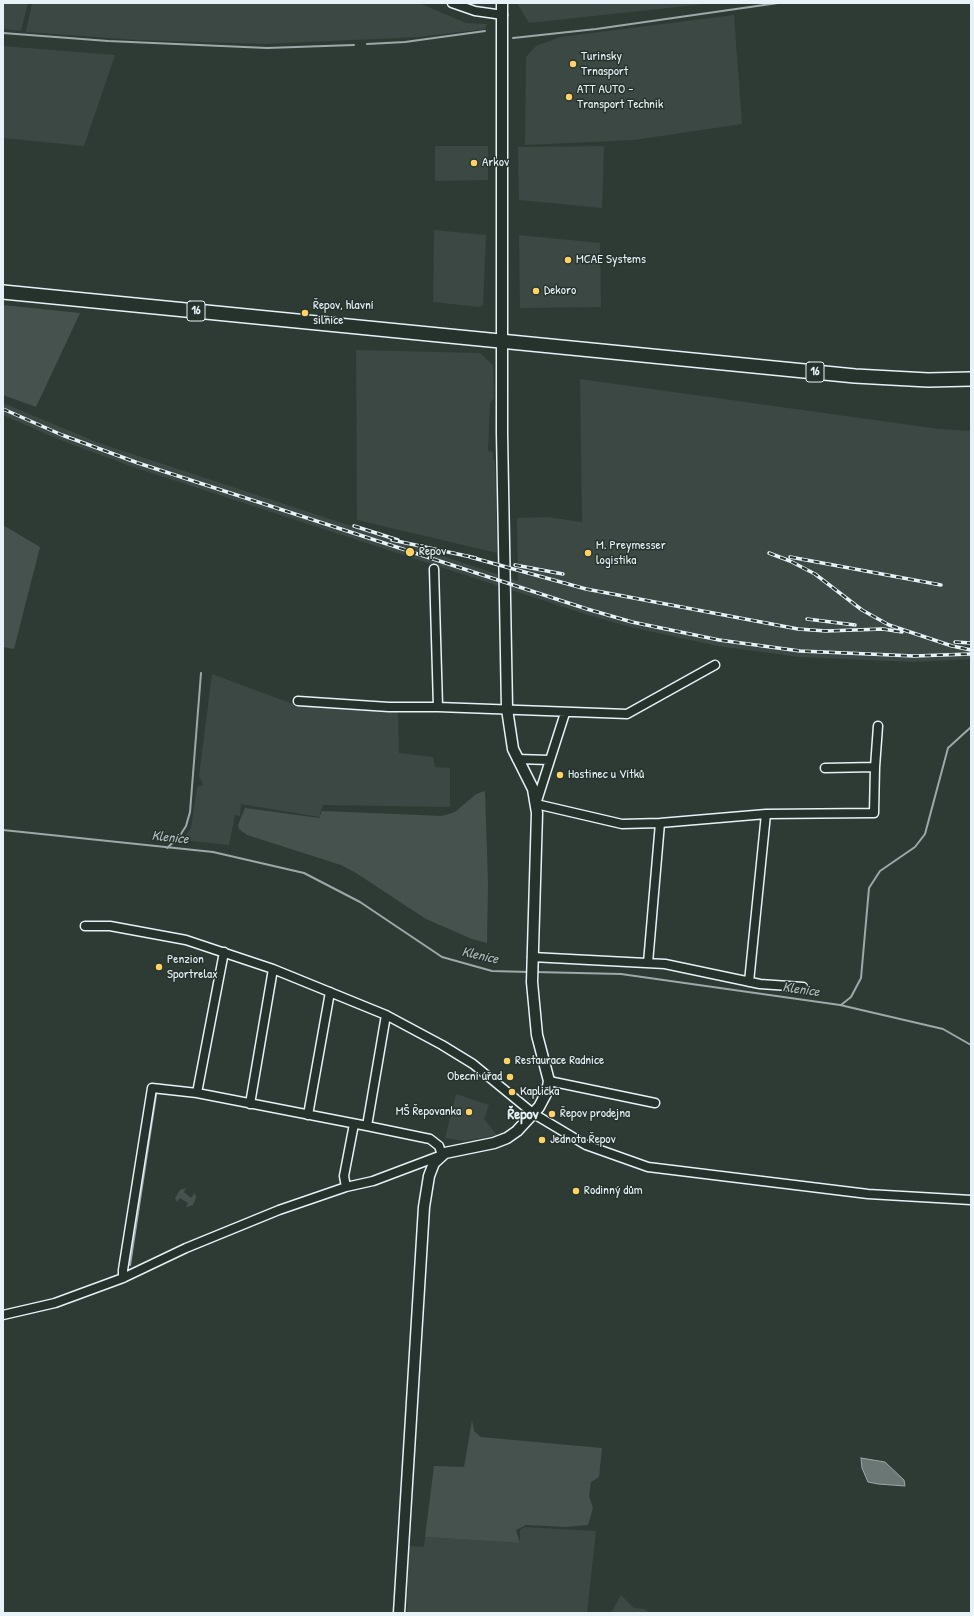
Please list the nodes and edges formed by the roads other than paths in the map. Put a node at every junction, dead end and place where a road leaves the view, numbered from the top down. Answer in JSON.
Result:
{"nodes":[{"id":1,"x":452,"y":3,"type":"edge"},
{"id":2,"x":502,"y":3,"type":"edge"},
{"id":3,"x":503,"y":15,"type":"junction"},
{"id":4,"x":3,"y":292,"type":"edge"},
{"id":5,"x":503,"y":340,"type":"junction"},
{"id":6,"x":971,"y":379,"type":"edge"},
{"id":7,"x":434,"y":569,"type":"dead end"},
{"id":8,"x":715,"y":665,"type":"dead end"},
{"id":9,"x":298,"y":701,"type":"dead end"},
{"id":10,"x":438,"y":706,"type":"junction"},
{"id":11,"x":507,"y":709,"type":"junction"},
{"id":12,"x":565,"y":713,"type":"junction"},
{"id":13,"x":878,"y":726,"type":"dead end"},
{"id":14,"x":517,"y":759,"type":"junction"},
{"id":15,"x":549,"y":760,"type":"junction"},
{"id":16,"x":875,"y":767,"type":"junction"},
{"id":17,"x":825,"y":768,"type":"dead end"},
{"id":18,"x":536,"y":804,"type":"junction"},
{"id":19,"x":766,"y":814,"type":"junction"},
{"id":20,"x":660,"y":823,"type":"junction"},
{"id":21,"x":85,"y":926,"type":"dead end"},
{"id":22,"x":224,"y":952,"type":"junction"},
{"id":23,"x":532,"y":960,"type":"junction"},
{"id":24,"x":648,"y":963,"type":"junction"},
{"id":25,"x":273,"y":968,"type":"junction"},
{"id":26,"x":749,"y":982,"type":"junction"},
{"id":27,"x":803,"y":987,"type":"dead end"},
{"id":28,"x":330,"y":992,"type":"junction"},
{"id":29,"x":386,"y":1015,"type":"junction"},
{"id":30,"x":549,"y":1081,"type":"junction"},
{"id":31,"x":196,"y":1093,"type":"junction"},
{"id":32,"x":655,"y":1103,"type":"dead end"},
{"id":33,"x":250,"y":1104,"type":"junction"},
{"id":34,"x":534,"y":1114,"type":"junction"},
{"id":35,"x":308,"y":1115,"type":"junction"},
{"id":36,"x":354,"y":1124,"type":"junction"},
{"id":37,"x":367,"y":1126,"type":"junction"},
{"id":38,"x":442,"y":1155,"type":"junction"},
{"id":39,"x":346,"y":1187,"type":"junction"},
{"id":40,"x":971,"y":1200,"type":"edge"},
{"id":41,"x":123,"y":1278,"type":"junction"},
{"id":42,"x":3,"y":1315,"type":"edge"},
{"id":43,"x":399,"y":1613,"type":"edge"}],
"edges":[{"from":1,"to":3,"type":"street"},
{"from":2,"to":3,"type":"street"},
{"from":3,"to":5,"type":"street"},
{"from":4,"to":5,"type":"main road","number":"16"},
{"from":5,"to":6,"type":"main road","number":"16"},
{"from":5,"to":11,"type":"street"},
{"from":7,"to":10,"type":"street"},
{"from":8,"to":12,"type":"street"},
{"from":9,"to":10,"type":"street"},
{"from":10,"to":11,"type":"street"},
{"from":11,"to":12,"type":"street"},
{"from":11,"to":14,"type":"street"},
{"from":12,"to":15,"type":"street"},
{"from":13,"to":16,"type":"street"},
{"from":14,"to":15,"type":"street"},
{"from":14,"to":18,"type":"street"},
{"from":15,"to":18,"type":"street"},
{"from":16,"to":17,"type":"street"},
{"from":16,"to":19,"type":"street"},
{"from":18,"to":20,"type":"street"},
{"from":18,"to":23,"type":"street"},
{"from":19,"to":20,"type":"street"},
{"from":19,"to":26,"type":"street"},
{"from":20,"to":24,"type":"street"},
{"from":21,"to":22,"type":"street"},
{"from":22,"to":25,"type":"street"},
{"from":22,"to":31,"type":"street"},
{"from":23,"to":24,"type":"street"},
{"from":23,"to":30,"type":"street"},
{"from":24,"to":26,"type":"street"},
{"from":25,"to":28,"type":"street"},
{"from":25,"to":33,"type":"street"},
{"from":26,"to":27,"type":"street"},
{"from":28,"to":29,"type":"street"},
{"from":28,"to":35,"type":"street"},
{"from":29,"to":34,"type":"street"},
{"from":29,"to":37,"type":"street"},
{"from":30,"to":32,"type":"street"},
{"from":30,"to":34,"type":"street"},
{"from":31,"to":33,"type":"street"},
{"from":31,"to":41,"type":"street"},
{"from":33,"to":35,"type":"street"},
{"from":34,"to":38,"type":"street"},
{"from":34,"to":40,"type":"street"},
{"from":35,"to":36,"type":"street"},
{"from":36,"to":37,"type":"street"},
{"from":36,"to":39,"type":"street"},
{"from":37,"to":38,"type":"street"},
{"from":38,"to":39,"type":"street"},
{"from":38,"to":43,"type":"street"},
{"from":39,"to":41,"type":"street"},
{"from":41,"to":42,"type":"street"}]}
